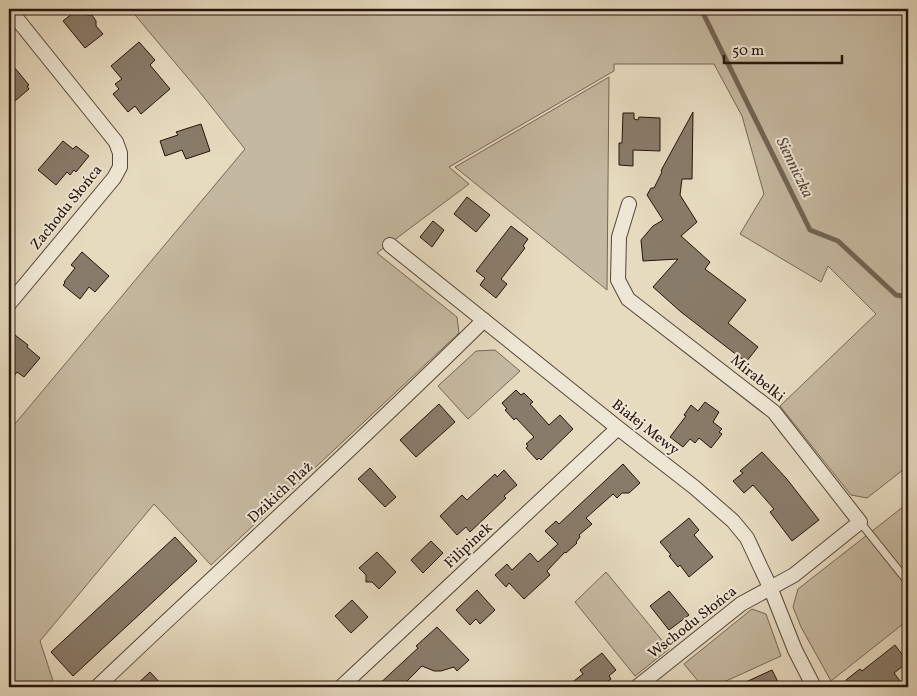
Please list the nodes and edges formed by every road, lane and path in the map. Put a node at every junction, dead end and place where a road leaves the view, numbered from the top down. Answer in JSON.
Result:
{"nodes":[{"id":1,"x":9,"y":9,"type":"edge"},
{"id":2,"x":629,"y":204,"type":"dead end"},
{"id":3,"x":390,"y":245,"type":"dead end"},
{"id":4,"x":9,"y":304,"type":"edge"},
{"id":5,"x":484,"y":320,"type":"junction"},
{"id":6,"x":618,"y":428,"type":"junction"},
{"id":7,"x":860,"y":522,"type":"junction"},
{"id":8,"x":908,"y":582,"type":"edge"},
{"id":9,"x":770,"y":587,"type":"junction"},
{"id":10,"x":97,"y":687,"type":"edge"},
{"id":11,"x":341,"y":687,"type":"edge"},
{"id":12,"x":637,"y":687,"type":"edge"},
{"id":13,"x":814,"y":687,"type":"edge"}],
"edges":[{"from":1,"to":4,"type":"street","name":"Zachodu Słońca"},
{"from":2,"to":7,"type":"street","name":"Mirabelki"},
{"from":3,"to":5,"type":"street","name":"Białej Mewy"},
{"from":5,"to":6,"type":"street","name":"Białej Mewy"},
{"from":5,"to":10,"type":"street","name":"Dzikich Plaż"},
{"from":6,"to":9,"type":"street","name":"Białej Mewy"},
{"from":6,"to":11,"type":"street","name":"Filipinek"},
{"from":7,"to":8,"type":"lane","name":"Mirabelki"},
{"from":7,"to":9,"type":"street","name":"Wschodu Słońca"},
{"from":9,"to":12,"type":"street","name":"Wschodu Słońca"},
{"from":9,"to":13,"type":"street","name":"Białej Mewy"}]}
